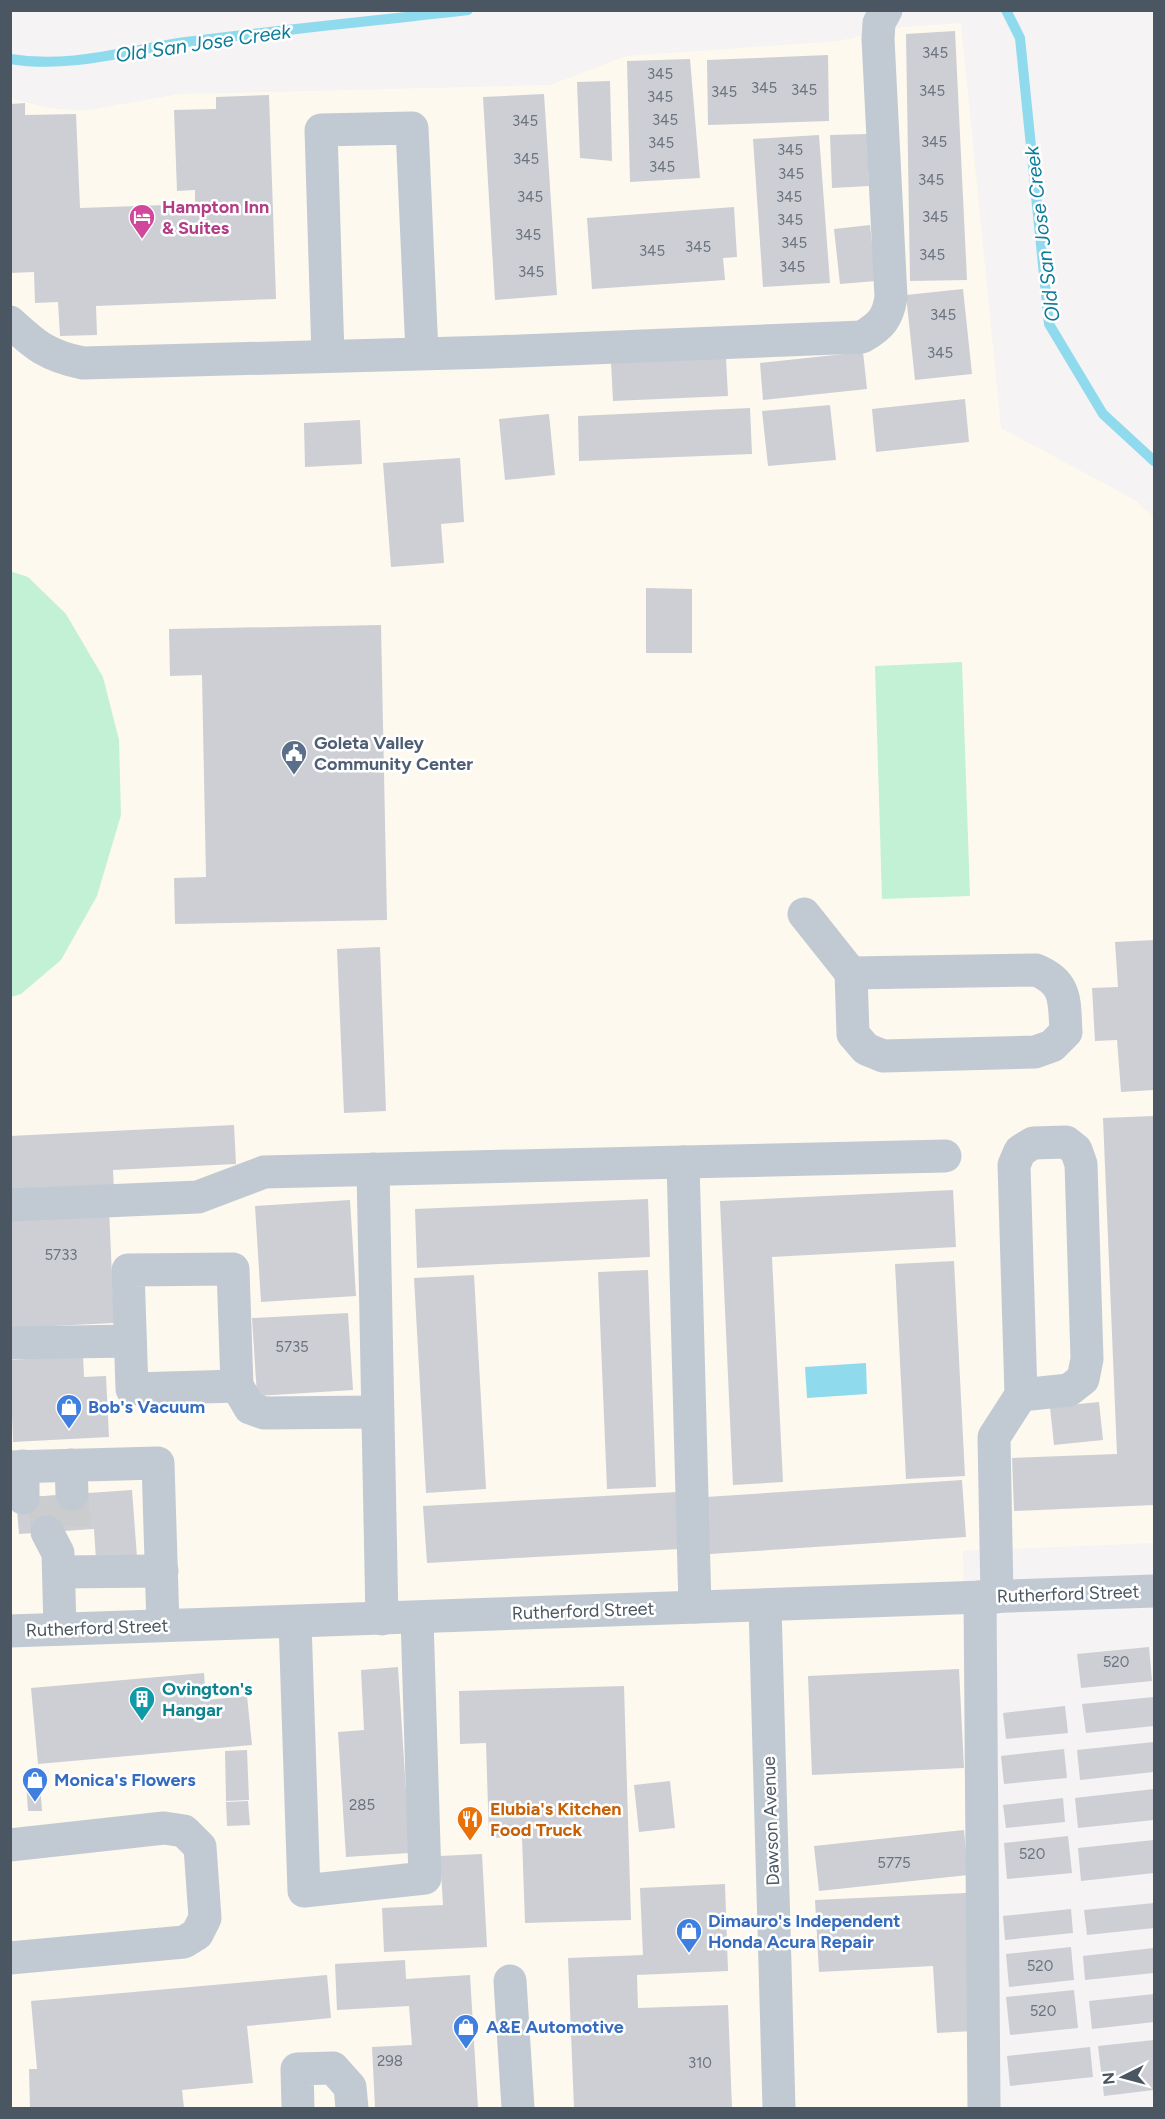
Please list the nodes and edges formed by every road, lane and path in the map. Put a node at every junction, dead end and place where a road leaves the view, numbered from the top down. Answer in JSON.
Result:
{"nodes":[{"id":1,"x":882,"y":25,"type":"edge"},
{"id":2,"x":10,"y":322,"type":"edge"},
{"id":3,"x":422,"y":353,"type":"junction"},
{"id":4,"x":328,"y":356,"type":"junction"},
{"id":5,"x":804,"y":914,"type":"dead end"},
{"id":6,"x":851,"y":973,"type":"junction"},
{"id":7,"x":945,"y":1156,"type":"dead end"},
{"id":8,"x":683,"y":1162,"type":"junction"},
{"id":9,"x":373,"y":1169,"type":"junction"},
{"id":10,"x":10,"y":1206,"type":"edge"},
{"id":11,"x":130,"y":1341,"type":"junction"},
{"id":12,"x":10,"y":1343,"type":"edge"},
{"id":13,"x":237,"y":1386,"type":"junction"},
{"id":14,"x":1021,"y":1395,"type":"junction"},
{"id":15,"x":376,"y":1412,"type":"junction"},
{"id":16,"x":41,"y":1479,"type":"edge"},
{"id":17,"x":162,"y":1571,"type":"junction"},
{"id":18,"x":1155,"y":1591,"type":"edge"},
{"id":19,"x":989,"y":1597,"type":"junction"},
{"id":20,"x":765,"y":1606,"type":"junction"},
{"id":21,"x":695,"y":1607,"type":"junction"},
{"id":22,"x":417,"y":1618,"type":"junction"},
{"id":23,"x":382,"y":1619,"type":"junction"},
{"id":24,"x":295,"y":1622,"type":"junction"},
{"id":25,"x":163,"y":1625,"type":"junction"},
{"id":26,"x":60,"y":1629,"type":"junction"},
{"id":27,"x":10,"y":1630,"type":"edge"},
{"id":28,"x":10,"y":1845,"type":"edge"},
{"id":29,"x":10,"y":1958,"type":"edge"},
{"id":30,"x":510,"y":1982,"type":"dead end"},
{"id":31,"x":298,"y":2109,"type":"edge"},
{"id":32,"x":352,"y":2109,"type":"edge"},
{"id":33,"x":518,"y":2109,"type":"edge"},
{"id":34,"x":779,"y":2109,"type":"edge"},
{"id":35,"x":984,"y":2109,"type":"edge"}],
"edges":[{"from":1,"to":3,"type":"street"},
{"from":2,"to":4,"type":"street"},
{"from":3,"to":4,"type":"street"},
{"from":3,"to":4,"type":"street"},
{"from":5,"to":6,"type":"street"},
{"from":6,"to":6,"type":"street"},
{"from":7,"to":8,"type":"street"},
{"from":8,"to":9,"type":"street"},
{"from":8,"to":21,"type":"street"},
{"from":9,"to":10,"type":"street"},
{"from":9,"to":15,"type":"street"},
{"from":11,"to":12,"type":"street"},
{"from":11,"to":13,"type":"street"},
{"from":11,"to":13,"type":"street"},
{"from":13,"to":15,"type":"street"},
{"from":14,"to":14,"type":"street"},
{"from":14,"to":19,"type":"street"},
{"from":15,"to":23,"type":"street"},
{"from":16,"to":17,"type":"street"},
{"from":17,"to":25,"type":"street"},
{"from":17,"to":26,"type":"street"},
{"from":18,"to":19,"type":"street","name":"Rutherford Street"},
{"from":19,"to":20,"type":"street","name":"Rutherford Street"},
{"from":19,"to":35,"type":"street"},
{"from":20,"to":21,"type":"street","name":"Rutherford Street"},
{"from":20,"to":34,"type":"street","name":"Dawson Avenue"},
{"from":21,"to":22,"type":"street","name":"Rutherford Street"},
{"from":22,"to":23,"type":"street","name":"Rutherford Street"},
{"from":22,"to":24,"type":"street"},
{"from":23,"to":24,"type":"street","name":"Rutherford Street"},
{"from":24,"to":25,"type":"street","name":"Rutherford Street"},
{"from":25,"to":26,"type":"street","name":"Rutherford Street"},
{"from":26,"to":27,"type":"street","name":"Rutherford Street"},
{"from":28,"to":29,"type":"street"},
{"from":30,"to":33,"type":"street"},
{"from":31,"to":32,"type":"street"}]}
